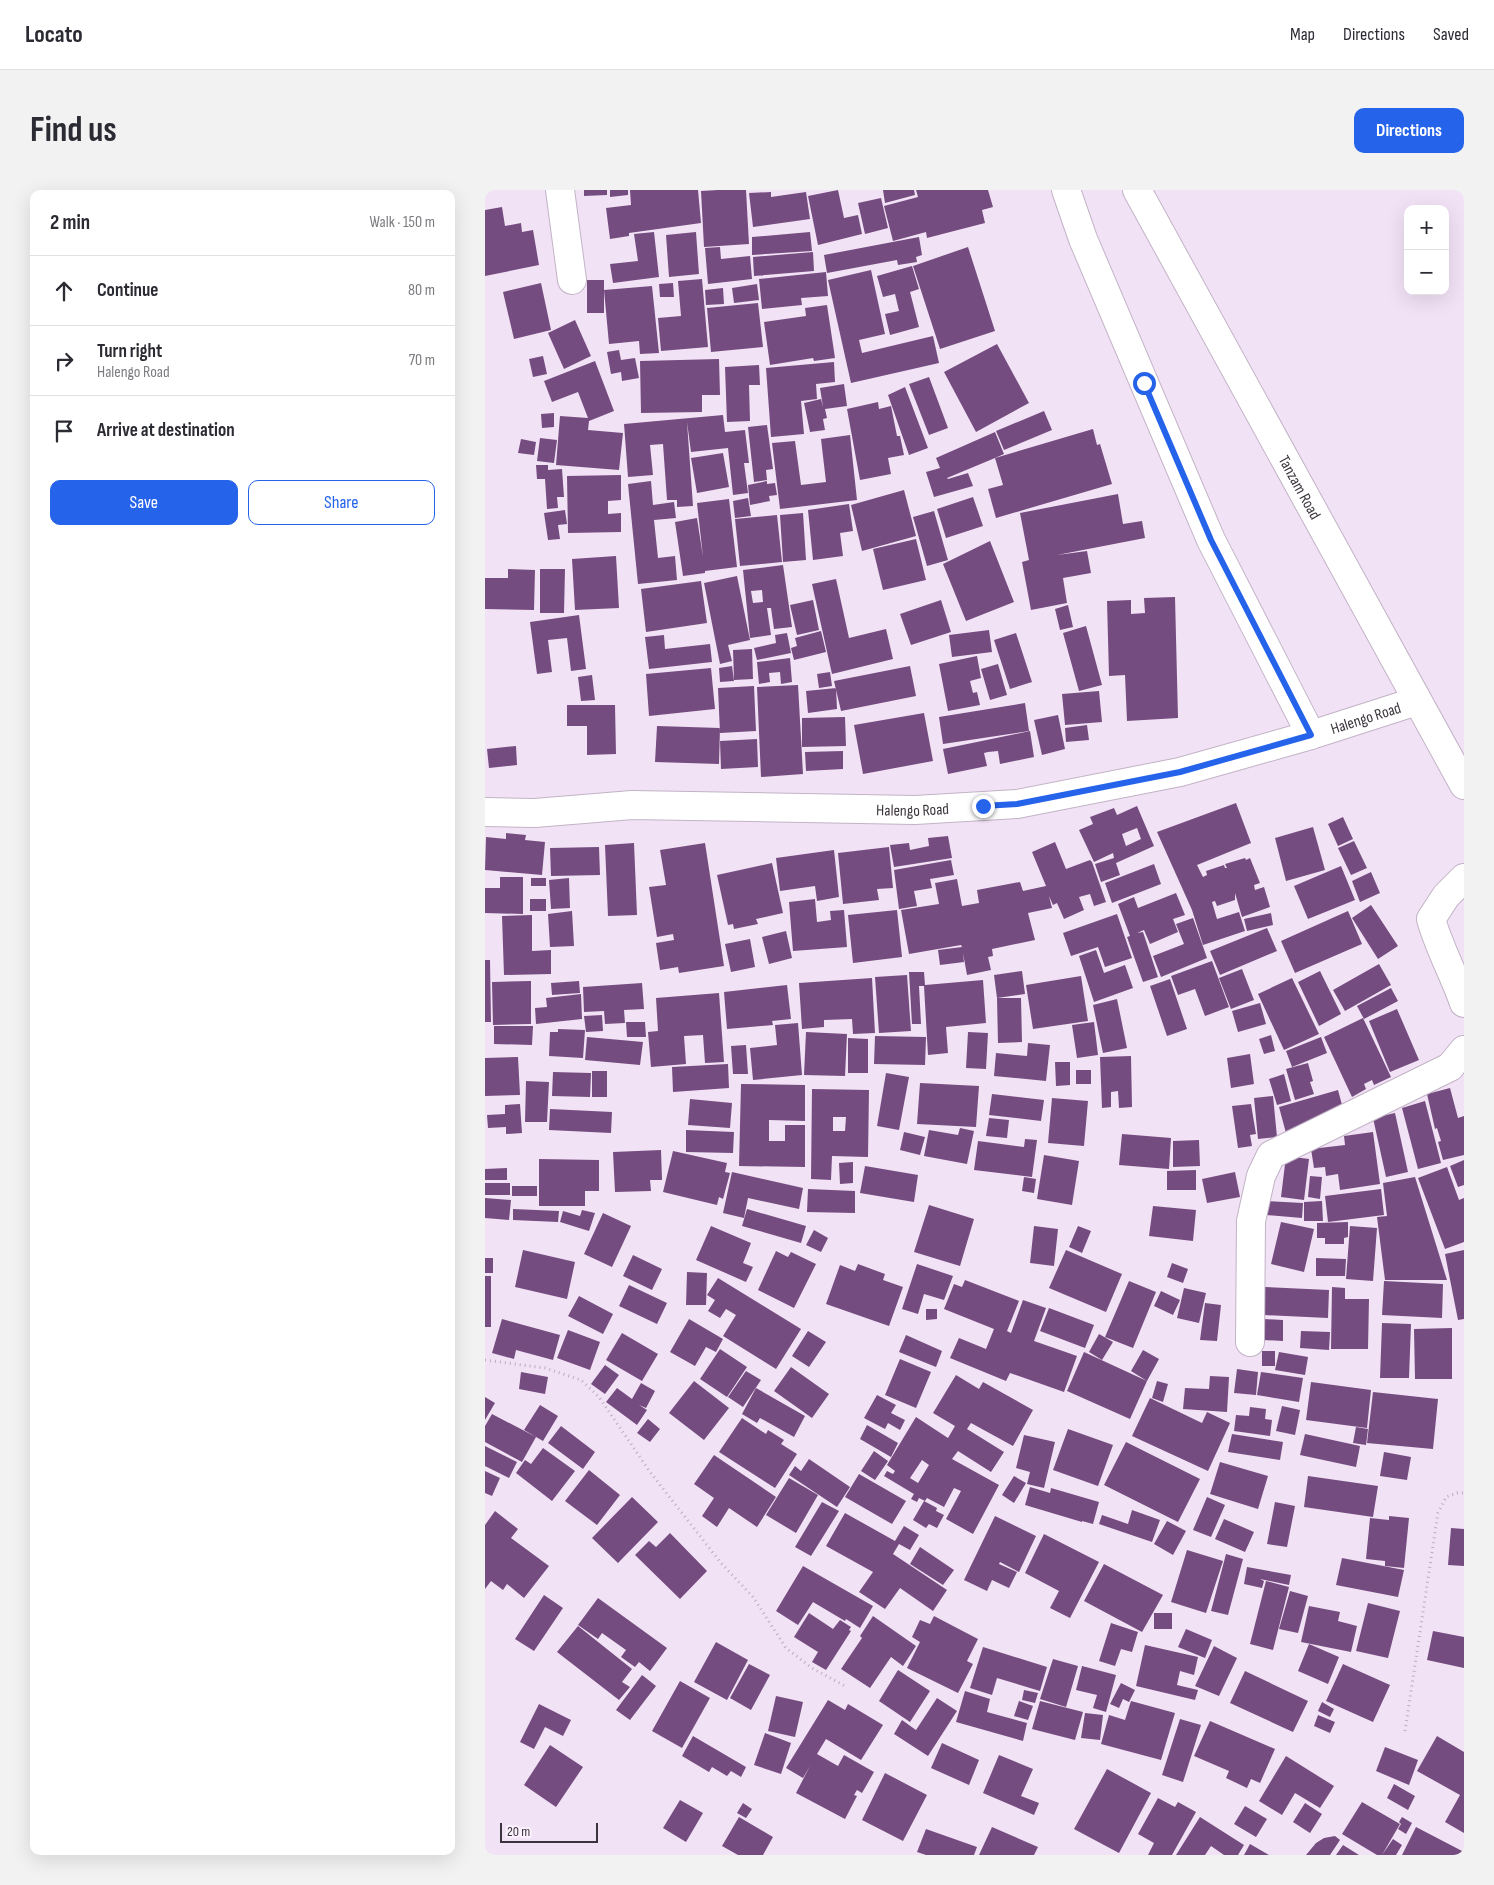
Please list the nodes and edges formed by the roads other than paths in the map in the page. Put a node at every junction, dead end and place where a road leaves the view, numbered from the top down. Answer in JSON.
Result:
{"nodes":[{"id":1,"x":560,"y":190,"type":"edge"},
{"id":2,"x":1066,"y":190,"type":"edge"},
{"id":3,"x":1137,"y":190,"type":"edge"},
{"id":4,"x":572,"y":280,"type":"dead end"},
{"id":5,"x":1417,"y":701,"type":"junction"},
{"id":6,"x":1311,"y":735,"type":"junction"},
{"id":7,"x":1464,"y":785,"type":"edge"},
{"id":8,"x":485,"y":812,"type":"edge"},
{"id":9,"x":1464,"y":878,"type":"edge"},
{"id":10,"x":1464,"y":1003,"type":"edge"},
{"id":11,"x":1464,"y":1050,"type":"edge"},
{"id":12,"x":1250,"y":1342,"type":"dead end"}],
"edges":[{"from":1,"to":4,"type":"main road"},
{"from":2,"to":6,"type":"main road"},
{"from":3,"to":5,"type":"main road","name":"Tanzam Road"},
{"from":5,"to":6,"type":"main road","name":"Halengo Road"},
{"from":5,"to":7,"type":"main road","name":"Tanzam Road"},
{"from":6,"to":8,"type":"main road","name":"Halengo Road"},
{"from":9,"to":10,"type":"main road"},
{"from":11,"to":12,"type":"main road"}]}
